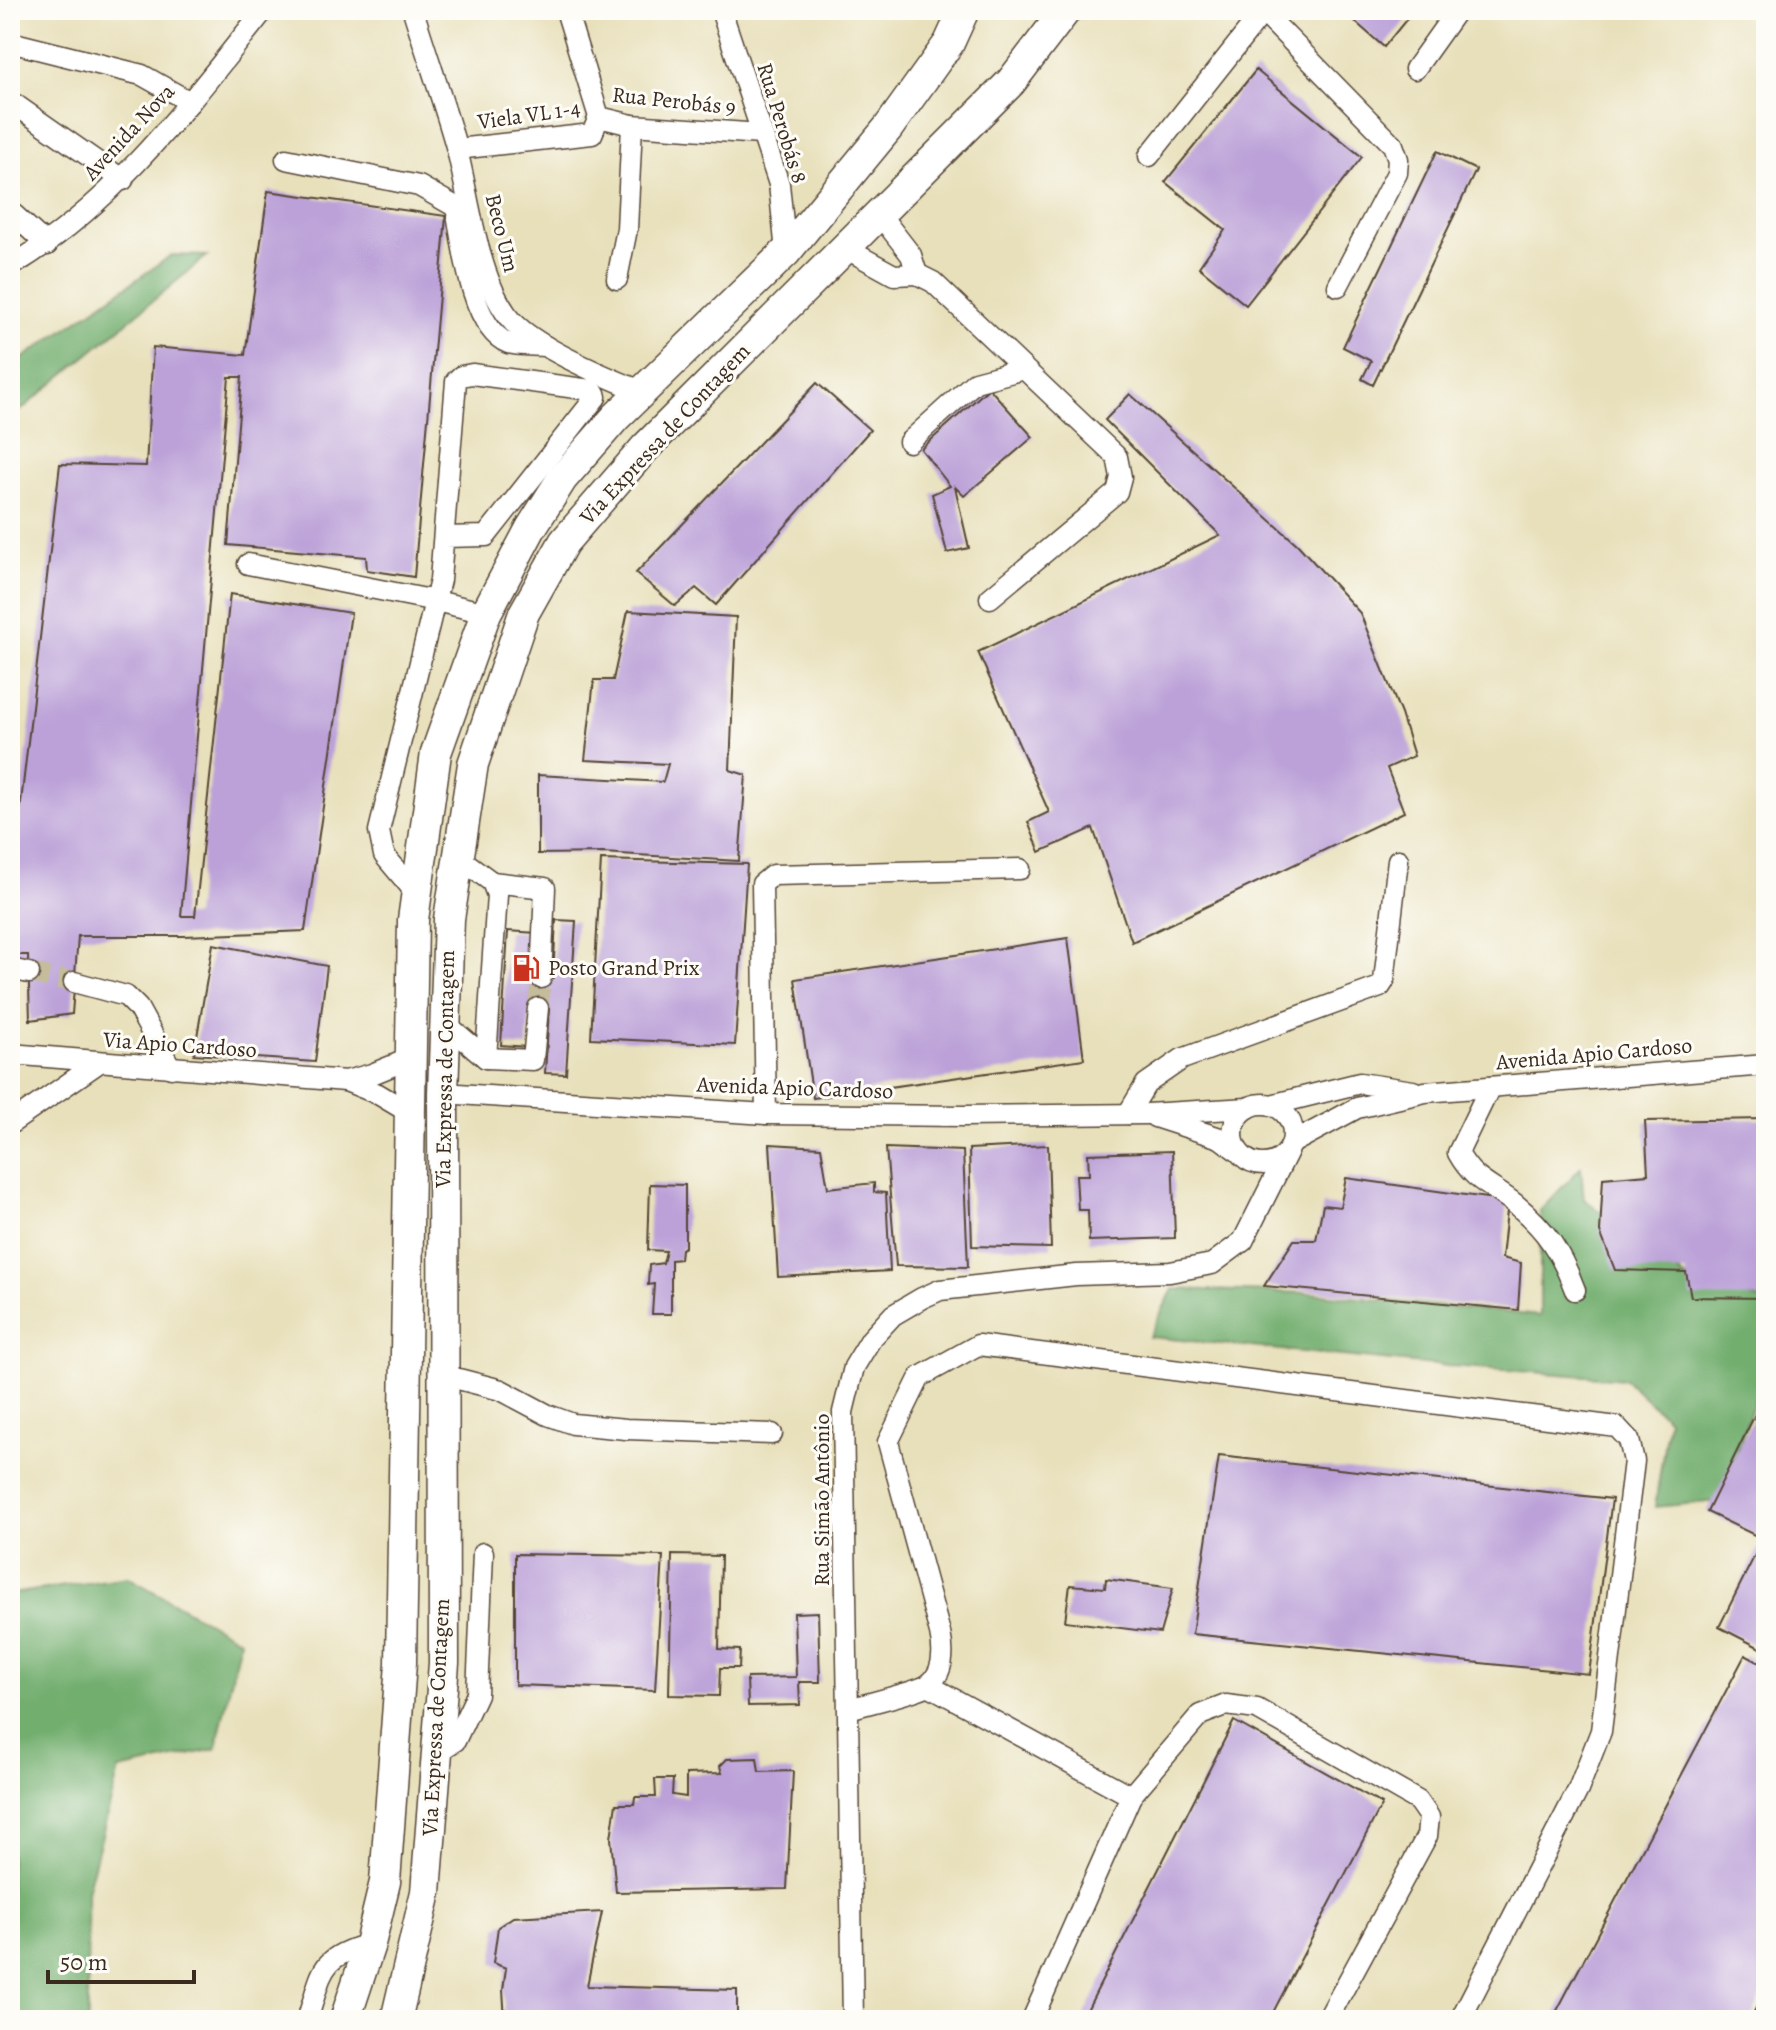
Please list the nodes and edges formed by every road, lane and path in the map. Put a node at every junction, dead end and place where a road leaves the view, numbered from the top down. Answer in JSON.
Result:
{"nodes":[{"id":1,"x":264,"y":10,"type":"edge"},
{"id":2,"x":413,"y":10,"type":"edge"},
{"id":3,"x":566,"y":10,"type":"edge"},
{"id":4,"x":721,"y":10,"type":"edge"},
{"id":5,"x":964,"y":10,"type":"edge"},
{"id":6,"x":1066,"y":10,"type":"edge"},
{"id":7,"x":1457,"y":10,"type":"edge"},
{"id":8,"x":1262,"y":11,"type":"edge"},
{"id":9,"x":10,"y":42,"type":"edge"},
{"id":10,"x":1415,"y":69,"type":"dead end"},
{"id":11,"x":10,"y":101,"type":"edge"},
{"id":12,"x":190,"y":102,"type":"junction"},
{"id":13,"x":599,"y":117,"type":"junction"},
{"id":14,"x":632,"y":125,"type":"junction"},
{"id":15,"x":761,"y":134,"type":"junction"},
{"id":16,"x":457,"y":149,"type":"junction"},
{"id":17,"x":1149,"y":156,"type":"dead end"},
{"id":18,"x":286,"y":159,"type":"dead end"},
{"id":19,"x":123,"y":180,"type":"junction"},
{"id":20,"x":10,"y":211,"type":"edge"},
{"id":21,"x":880,"y":215,"type":"junction"},
{"id":22,"x":47,"y":245,"type":"junction"},
{"id":23,"x":845,"y":248,"type":"junction"},
{"id":24,"x":786,"y":252,"type":"junction"},
{"id":25,"x":10,"y":267,"type":"edge"},
{"id":26,"x":917,"y":274,"type":"junction"},
{"id":27,"x":617,"y":279,"type":"dead end"},
{"id":28,"x":1338,"y":286,"type":"dead end"},
{"id":29,"x":549,"y":347,"type":"junction"},
{"id":30,"x":1024,"y":369,"type":"junction"},
{"id":31,"x":651,"y":381,"type":"junction"},
{"id":32,"x":909,"y":442,"type":"dead end"},
{"id":33,"x":444,"y":537,"type":"junction"},
{"id":34,"x":248,"y":564,"type":"dead end"},
{"id":35,"x":990,"y":598,"type":"dead end"},
{"id":36,"x":436,"y":601,"type":"junction"},
{"id":37,"x":486,"y":613,"type":"junction"},
{"id":38,"x":458,"y":857,"type":"junction"},
{"id":39,"x":1398,"y":860,"type":"dead end"},
{"id":40,"x":1020,"y":869,"type":"dead end"},
{"id":41,"x":492,"y":882,"type":"junction"},
{"id":42,"x":416,"y":893,"type":"junction"},
{"id":43,"x":541,"y":978,"type":"tunnel mouth"},
{"id":44,"x":74,"y":982,"type":"tunnel mouth"},
{"id":45,"x":538,"y":1008,"type":"tunnel mouth"},
{"id":46,"x":445,"y":1023,"type":"junction"},
{"id":47,"x":10,"y":1054,"type":"edge"},
{"id":48,"x":411,"y":1058,"type":"junction"},
{"id":49,"x":486,"y":1058,"type":"junction"},
{"id":50,"x":98,"y":1063,"type":"junction"},
{"id":51,"x":1766,"y":1065,"type":"edge"},
{"id":52,"x":171,"y":1068,"type":"junction"},
{"id":53,"x":346,"y":1081,"type":"junction"},
{"id":54,"x":1490,"y":1087,"type":"junction"},
{"id":55,"x":1425,"y":1092,"type":"junction"},
{"id":56,"x":443,"y":1093,"type":"junction"},
{"id":57,"x":1271,"y":1105,"type":"junction"},
{"id":58,"x":1248,"y":1108,"type":"junction"},
{"id":59,"x":410,"y":1113,"type":"junction"},
{"id":60,"x":766,"y":1114,"type":"junction"},
{"id":61,"x":1137,"y":1114,"type":"junction"},
{"id":62,"x":10,"y":1124,"type":"edge"},
{"id":63,"x":1290,"y":1148,"type":"junction"},
{"id":64,"x":1240,"y":1154,"type":"junction"},
{"id":65,"x":1265,"y":1193,"type":"junction"},
{"id":66,"x":1575,"y":1290,"type":"dead end"},
{"id":67,"x":443,"y":1375,"type":"junction"},
{"id":68,"x":772,"y":1434,"type":"dead end"},
{"id":69,"x":483,"y":1553,"type":"dead end"},
{"id":70,"x":928,"y":1685,"type":"junction"},
{"id":71,"x":849,"y":1709,"type":"junction"},
{"id":72,"x":437,"y":1752,"type":"junction"},
{"id":73,"x":1131,"y":1796,"type":"junction"},
{"id":74,"x":370,"y":1944,"type":"junction"},
{"id":75,"x":307,"y":2020,"type":"edge"},
{"id":76,"x":345,"y":2020,"type":"edge"},
{"id":77,"x":396,"y":2020,"type":"edge"},
{"id":78,"x":853,"y":2020,"type":"edge"},
{"id":79,"x":1032,"y":2020,"type":"edge"},
{"id":80,"x":1327,"y":2020,"type":"edge"},
{"id":81,"x":1460,"y":2020,"type":"edge"}],
"edges":[{"from":1,"to":12,"type":"street","name":"Avenida Nova"},
{"from":2,"to":16,"type":"street","name":"Beco Um"},
{"from":3,"to":13,"type":"street","name":"Rua Perobás 9"},
{"from":4,"to":15,"type":"street","name":"Rua Perobás 8"},
{"from":5,"to":24,"type":"highway","name":"Via Expressa de Contagem"},
{"from":6,"to":21,"type":"highway","name":"Via Expressa de Contagem"},
{"from":7,"to":10,"type":"street"},
{"from":8,"to":17,"type":"street"},
{"from":8,"to":28,"type":"street"},
{"from":9,"to":12,"type":"street"},
{"from":11,"to":19,"type":"street"},
{"from":12,"to":19,"type":"street","name":"Avenida Nova"},
{"from":13,"to":14,"type":"street","name":"Rua Perobás 9"},
{"from":13,"to":16,"type":"street","name":"Viela VL 1-4"},
{"from":14,"to":15,"type":"street","name":"Rua Perobás 9"},
{"from":14,"to":27,"type":"street"},
{"from":15,"to":24,"type":"street","name":"Rua Perobás 8"},
{"from":16,"to":29,"type":"street","name":"Beco Um"},
{"from":18,"to":29,"type":"street"},
{"from":19,"to":22,"type":"street","name":"Avenida Nova"},
{"from":20,"to":22,"type":"street"},
{"from":21,"to":23,"type":"highway","name":"Via Expressa de Contagem"},
{"from":21,"to":26,"type":"street"},
{"from":22,"to":25,"type":"street","name":"Avenida Nova"},
{"from":23,"to":26,"type":"street"},
{"from":23,"to":38,"type":"highway","name":"Via Expressa de Contagem"},
{"from":24,"to":31,"type":"highway","name":"Via Expressa de Contagem"},
{"from":26,"to":30,"type":"street"},
{"from":29,"to":31,"type":"street","name":"Beco Um"},
{"from":30,"to":32,"type":"street"},
{"from":30,"to":35,"type":"street"},
{"from":31,"to":37,"type":"highway","name":"Via Expressa de Contagem"},
{"from":33,"to":33,"type":"street"},
{"from":33,"to":36,"type":"street"},
{"from":34,"to":36,"type":"street"},
{"from":36,"to":37,"type":"street"},
{"from":36,"to":42,"type":"street"},
{"from":37,"to":42,"type":"highway","name":"Via Expressa de Contagem"},
{"from":38,"to":41,"type":"street"},
{"from":38,"to":46,"type":"highway","name":"Via Expressa de Contagem"},
{"from":39,"to":61,"type":"street"},
{"from":40,"to":60,"type":"street"},
{"from":41,"to":43,"type":"street"},
{"from":41,"to":49,"type":"street"},
{"from":42,"to":48,"type":"highway","name":"Via Expressa de Contagem"},
{"from":44,"to":52,"type":"street"},
{"from":45,"to":49,"type":"street"},
{"from":46,"to":49,"type":"street"},
{"from":46,"to":56,"type":"highway","name":"Via Expressa de Contagem"},
{"from":47,"to":50,"type":"street","name":"Via Apio Cardoso"},
{"from":48,"to":53,"type":"street","name":"Via Apio Cardoso"},
{"from":48,"to":59,"type":"highway","name":"Via Expressa de Contagem"},
{"from":50,"to":52,"type":"street","name":"Via Apio Cardoso"},
{"from":50,"to":62,"type":"street"},
{"from":51,"to":54,"type":"street","name":"Avenida Apio Cardoso"},
{"from":52,"to":53,"type":"street","name":"Via Apio Cardoso"},
{"from":53,"to":59,"type":"street","name":"Via Apio Cardoso"},
{"from":54,"to":55,"type":"street","name":"Avenida Apio Cardoso"},
{"from":54,"to":66,"type":"street"},
{"from":55,"to":57,"type":"street","name":"Avenida Apio Cardoso"},
{"from":55,"to":63,"type":"street","name":"Avenida Apio Cardoso"},
{"from":56,"to":60,"type":"street","name":"Avenida Apio Cardoso"},
{"from":56,"to":67,"type":"highway","name":"Via Expressa de Contagem"},
{"from":57,"to":58,"type":"street"},
{"from":57,"to":63,"type":"street"},
{"from":58,"to":61,"type":"street","name":"Avenida Apio Cardoso"},
{"from":58,"to":64,"type":"street"},
{"from":59,"to":74,"type":"highway","name":"Via Expressa de Contagem"},
{"from":60,"to":61,"type":"street","name":"Avenida Apio Cardoso"},
{"from":61,"to":64,"type":"street","name":"Avenida Apio Cardoso"},
{"from":63,"to":64,"type":"street"},
{"from":63,"to":65,"type":"street","name":"Rua Simão Antônio"},
{"from":64,"to":65,"type":"street"},
{"from":65,"to":71,"type":"street","name":"Rua Simão Antônio"},
{"from":67,"to":68,"type":"street"},
{"from":67,"to":72,"type":"highway","name":"Via Expressa de Contagem"},
{"from":69,"to":72,"type":"street"},
{"from":70,"to":71,"type":"street"},
{"from":70,"to":73,"type":"street"},
{"from":70,"to":81,"type":"street"},
{"from":71,"to":78,"type":"street","name":"Rua Simão Antônio"},
{"from":72,"to":77,"type":"highway","name":"Via Expressa de Contagem"},
{"from":73,"to":79,"type":"street"},
{"from":73,"to":80,"type":"street"},
{"from":74,"to":75,"type":"street"},
{"from":74,"to":76,"type":"highway","name":"Via Expressa de Contagem"}]}
